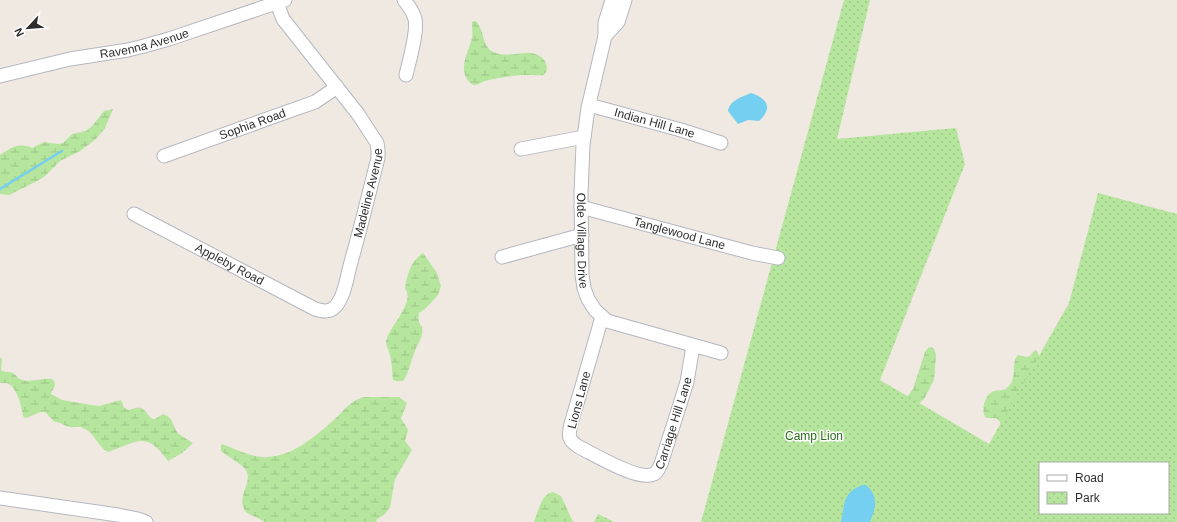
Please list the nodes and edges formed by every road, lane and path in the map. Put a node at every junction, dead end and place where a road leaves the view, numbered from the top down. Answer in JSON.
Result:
{"nodes":[{"id":1,"x":404,"y":0,"type":"edge"},
{"id":2,"x":612,"y":0,"type":"edge"},
{"id":3,"x":625,"y":0,"type":"edge"},
{"id":4,"x":281,"y":1,"type":"edge"},
{"id":5,"x":605,"y":36,"type":"junction"},
{"id":6,"x":406,"y":75,"type":"dead end"},
{"id":7,"x":0,"y":76,"type":"edge"},
{"id":8,"x":337,"y":87,"type":"junction"},
{"id":9,"x":589,"y":105,"type":"junction"},
{"id":10,"x":584,"y":137,"type":"junction"},
{"id":11,"x":721,"y":143,"type":"dead end"},
{"id":12,"x":521,"y":149,"type":"dead end"},
{"id":13,"x":164,"y":156,"type":"dead end"},
{"id":14,"x":581,"y":207,"type":"junction"},
{"id":15,"x":134,"y":214,"type":"dead end"},
{"id":16,"x":582,"y":235,"type":"junction"},
{"id":17,"x":502,"y":257,"type":"dead end"},
{"id":18,"x":778,"y":258,"type":"dead end"},
{"id":19,"x":327,"y":312,"type":"joint"},
{"id":20,"x":602,"y":317,"type":"junction"},
{"id":21,"x":693,"y":346,"type":"junction"},
{"id":22,"x":721,"y":353,"type":"dead end"},
{"id":23,"x":630,"y":472,"type":"joint"},
{"id":24,"x":0,"y":498,"type":"edge"},
{"id":25,"x":146,"y":522,"type":"edge"}],
"edges":[{"from":1,"to":6,"type":"street"},
{"from":2,"to":5,"type":"street","name":"Olde Village Drive"},
{"from":3,"to":5,"type":"street","name":"Olde Village Drive"},
{"from":4,"to":7,"type":"street","name":"Ravenna Avenue"},
{"from":4,"to":8,"type":"street","name":"Madeline Avenue"},
{"from":5,"to":9,"type":"street","name":"Olde Village Drive"},
{"from":8,"to":13,"type":"street","name":"Sophia Road"},
{"from":8,"to":19,"type":"street","name":"Madeline Avenue"},
{"from":9,"to":10,"type":"street","name":"Olde Village Drive"},
{"from":9,"to":11,"type":"street","name":"Indian Hill Lane"},
{"from":10,"to":12,"type":"street"},
{"from":10,"to":14,"type":"street","name":"Olde Village Drive"},
{"from":14,"to":16,"type":"street","name":"Olde Village Drive"},
{"from":14,"to":18,"type":"street","name":"Tanglewood Lane"},
{"from":15,"to":19,"type":"street","name":"Appleby Road"},
{"from":16,"to":17,"type":"street"},
{"from":16,"to":20,"type":"street","name":"Olde Village Drive"},
{"from":20,"to":21,"type":"street","name":"Olde Village Drive"},
{"from":20,"to":23,"type":"street","name":"Lions Lane"},
{"from":21,"to":22,"type":"street","name":"Olde Village Drive"},
{"from":21,"to":23,"type":"street","name":"Carriage Hill Lane"},
{"from":24,"to":25,"type":"street"}]}
